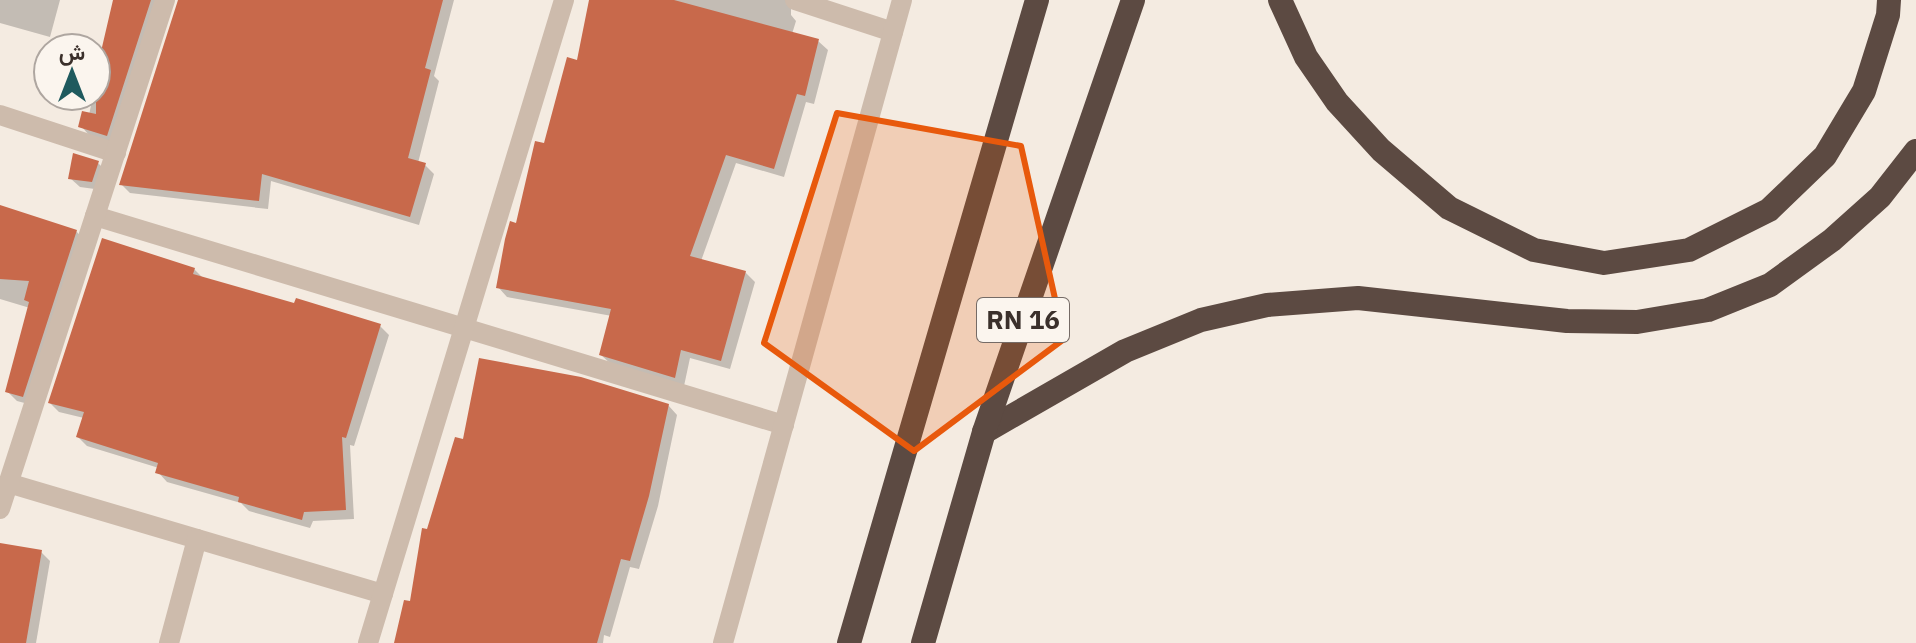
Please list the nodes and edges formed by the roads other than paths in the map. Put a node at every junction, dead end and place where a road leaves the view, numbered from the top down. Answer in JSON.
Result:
{"nodes":[{"id":1,"x":165,"y":0,"type":"edge"},
{"id":2,"x":564,"y":0,"type":"edge"},
{"id":3,"x":795,"y":0,"type":"edge"},
{"id":4,"x":902,"y":0,"type":"edge"},
{"id":5,"x":1037,"y":0,"type":"edge"},
{"id":6,"x":1133,"y":0,"type":"edge"},
{"id":7,"x":1280,"y":0,"type":"edge"},
{"id":8,"x":1889,"y":0,"type":"edge"},
{"id":9,"x":893,"y":32,"type":"junction"},
{"id":10,"x":0,"y":115,"type":"edge"},
{"id":11,"x":1916,"y":151,"type":"edge"},
{"id":12,"x":116,"y":153,"type":"junction"},
{"id":13,"x":95,"y":216,"type":"junction"},
{"id":14,"x":464,"y":328,"type":"junction"},
{"id":15,"x":784,"y":425,"type":"junction"},
{"id":16,"x":984,"y":432,"type":"junction"},
{"id":17,"x":8,"y":483,"type":"junction"},
{"id":18,"x":0,"y":509,"type":"edge"},
{"id":19,"x":197,"y":539,"type":"junction"},
{"id":20,"x":383,"y":594,"type":"junction"},
{"id":21,"x":169,"y":643,"type":"edge"},
{"id":22,"x":368,"y":643,"type":"edge"},
{"id":23,"x":723,"y":643,"type":"edge"},
{"id":24,"x":849,"y":643,"type":"edge"},
{"id":25,"x":923,"y":643,"type":"edge"}],
"edges":[{"from":1,"to":12,"type":"street"},
{"from":2,"to":14,"type":"street"},
{"from":3,"to":9,"type":"street"},
{"from":4,"to":9,"type":"street"},
{"from":5,"to":24,"type":"highway","number":"RN 16"},
{"from":6,"to":16,"type":"highway","number":"RN 16"},
{"from":7,"to":8,"type":"highway"},
{"from":9,"to":15,"type":"street"},
{"from":10,"to":12,"type":"street"},
{"from":11,"to":16,"type":"highway"},
{"from":12,"to":13,"type":"street"},
{"from":13,"to":14,"type":"street"},
{"from":13,"to":17,"type":"street"},
{"from":14,"to":15,"type":"street"},
{"from":14,"to":20,"type":"street"},
{"from":15,"to":23,"type":"street"},
{"from":16,"to":25,"type":"highway","number":"RN 16"},
{"from":17,"to":18,"type":"street"},
{"from":17,"to":19,"type":"street"},
{"from":19,"to":20,"type":"street"},
{"from":19,"to":21,"type":"street"},
{"from":20,"to":22,"type":"street"}]}
